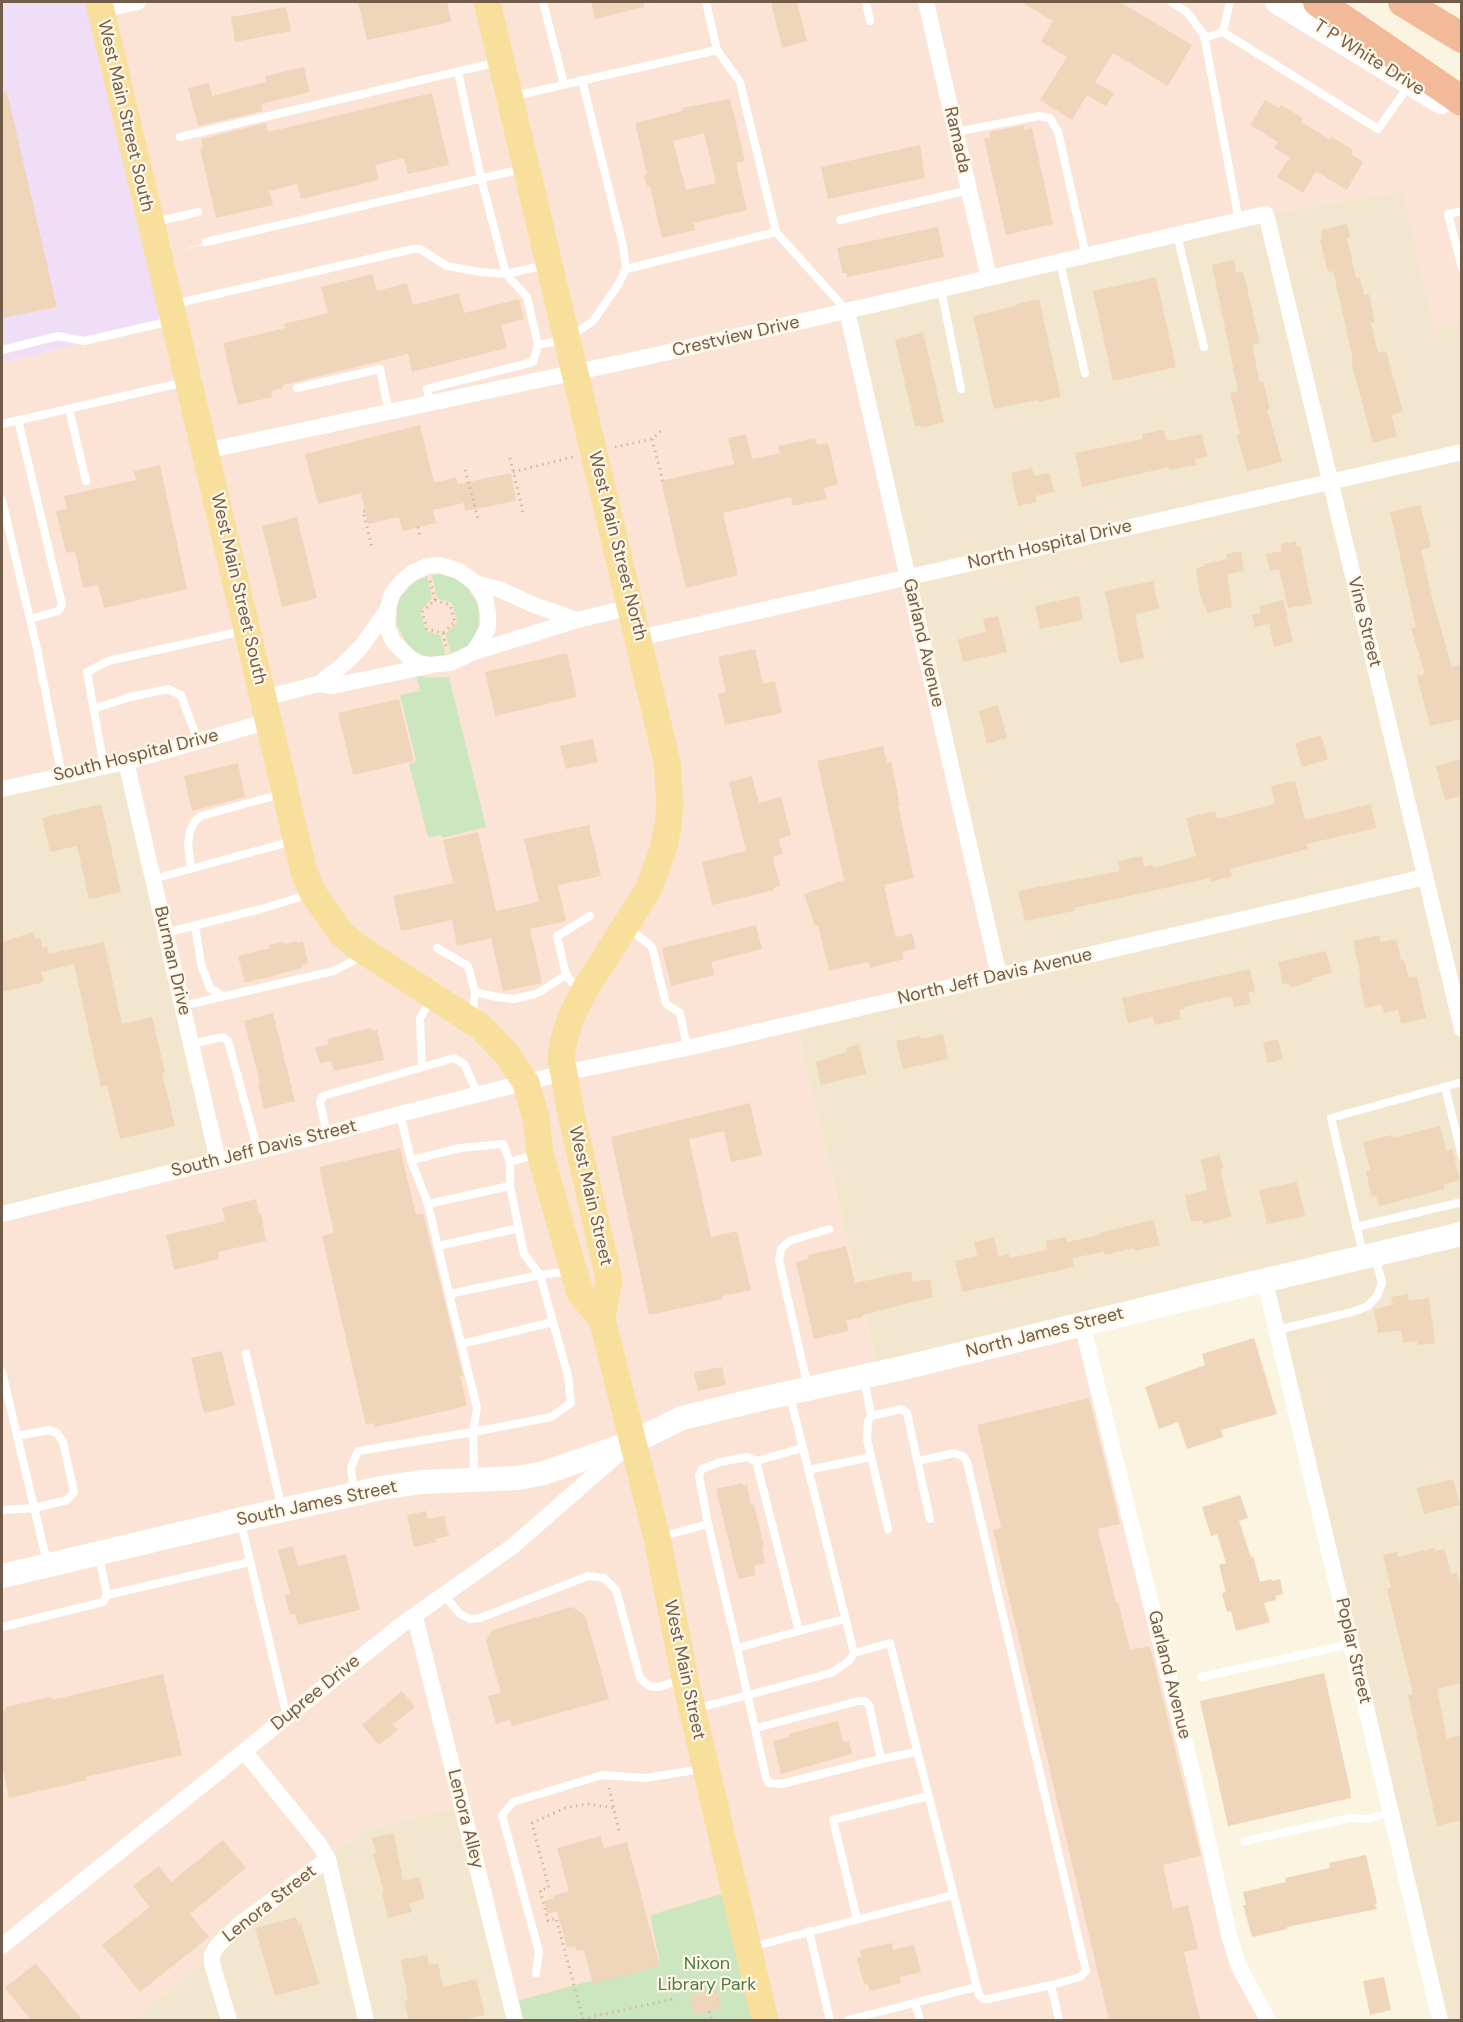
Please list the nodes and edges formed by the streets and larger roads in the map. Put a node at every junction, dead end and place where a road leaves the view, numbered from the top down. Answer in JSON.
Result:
{"nodes":[{"id":1,"x":138,"y":2,"type":"edge"},
{"id":2,"x":488,"y":2,"type":"edge"},
{"id":3,"x":926,"y":2,"type":"edge"},
{"id":4,"x":1277,"y":2,"type":"edge"},
{"id":5,"x":1318,"y":2,"type":"edge"},
{"id":6,"x":1403,"y":2,"type":"edge"},
{"id":7,"x":100,"y":6,"type":"edge"},
{"id":8,"x":1461,"y":38,"type":"edge"},
{"id":9,"x":1461,"y":101,"type":"edge"},
{"id":10,"x":1461,"y":114,"type":"edge"},
{"id":11,"x":1266,"y":214,"type":"joint"},
{"id":12,"x":989,"y":278,"type":"junction"},
{"id":13,"x":847,"y":311,"type":"junction"},
{"id":14,"x":574,"y":373,"type":"junction"},
{"id":15,"x":205,"y":451,"type":"junction"},
{"id":16,"x":1461,"y":452,"type":"edge"},
{"id":17,"x":1330,"y":481,"type":"junction"},
{"id":18,"x":908,"y":578,"type":"junction"},
{"id":19,"x":475,"y":583,"type":"junction"},
{"id":20,"x":631,"y":607,"type":"junction"},
{"id":21,"x":388,"y":608,"type":"junction"},
{"id":22,"x":578,"y":620,"type":"junction"},
{"id":23,"x":639,"y":638,"type":"junction"},
{"id":24,"x":474,"y":652,"type":"junction"},
{"id":25,"x":430,"y":665,"type":"junction"},
{"id":26,"x":318,"y":684,"type":"junction"},
{"id":27,"x":267,"y":710,"type":"junction"},
{"id":28,"x":126,"y":762,"type":"junction"},
{"id":29,"x":2,"y":789,"type":"edge"},
{"id":30,"x":1425,"y":877,"type":"junction"},
{"id":31,"x":999,"y":976,"type":"junction"},
{"id":32,"x":1461,"y":1029,"type":"edge"},
{"id":33,"x":563,"y":1073,"type":"junction"},
{"id":34,"x":526,"y":1083,"type":"junction"},
{"id":35,"x":218,"y":1161,"type":"junction"},
{"id":36,"x":2,"y":1214,"type":"edge"},
{"id":37,"x":1461,"y":1234,"type":"edge"},
{"id":38,"x":1265,"y":1281,"type":"junction"},
{"id":39,"x":602,"y":1319,"type":"junction"},
{"id":40,"x":1082,"y":1324,"type":"junction"},
{"id":41,"x":633,"y":1442,"type":"junction"},
{"id":42,"x":2,"y":1576,"type":"edge"},
{"id":43,"x":415,"y":1617,"type":"junction"},
{"id":44,"x":244,"y":1751,"type":"junction"},
{"id":45,"x":327,"y":1859,"type":"junction"},
{"id":46,"x":2,"y":1946,"type":"edge"},
{"id":47,"x":229,"y":2020,"type":"edge"},
{"id":48,"x":366,"y":2020,"type":"edge"},
{"id":49,"x":515,"y":2020,"type":"edge"},
{"id":50,"x":765,"y":2020,"type":"edge"},
{"id":51,"x":1268,"y":2020,"type":"edge"},
{"id":52,"x":1440,"y":2020,"type":"edge"}],
"edges":[{"from":1,"to":7,"type":"street"},
{"from":2,"to":14,"type":"main road","name":"West Main Street North"},
{"from":3,"to":12,"type":"street","name":"Ramada"},
{"from":4,"to":10,"type":"street","name":"T P White Drive"},
{"from":5,"to":9,"type":"highway"},
{"from":6,"to":8,"type":"highway"},
{"from":7,"to":15,"type":"main road","name":"West Main Street South"},
{"from":11,"to":12,"type":"street","name":"Crestview Drive"},
{"from":11,"to":17,"type":"street","name":"Vine Street"},
{"from":12,"to":13,"type":"street","name":"Crestview Drive"},
{"from":13,"to":14,"type":"street","name":"Crestview Drive"},
{"from":13,"to":18,"type":"street","name":"Garland Avenue"},
{"from":14,"to":15,"type":"street","name":"Crestview Drive"},
{"from":14,"to":20,"type":"main road","name":"West Main Street North"},
{"from":15,"to":27,"type":"main road","name":"West Main Street South"},
{"from":16,"to":17,"type":"street","name":"North Hospital Drive"},
{"from":17,"to":18,"type":"street","name":"North Hospital Drive"},
{"from":17,"to":30,"type":"street","name":"Vine Street"},
{"from":18,"to":23,"type":"street","name":"North Hospital Drive"},
{"from":18,"to":31,"type":"street","name":"Garland Avenue"},
{"from":19,"to":21,"type":"street"},
{"from":19,"to":22,"type":"street"},
{"from":19,"to":24,"type":"street"},
{"from":20,"to":22,"type":"street"},
{"from":20,"to":23,"type":"main road","name":"West Main Street North"},
{"from":21,"to":25,"type":"street"},
{"from":21,"to":26,"type":"street"},
{"from":22,"to":24,"type":"street"},
{"from":23,"to":33,"type":"main road","name":"West Main Street North"},
{"from":24,"to":25,"type":"street"},
{"from":25,"to":26,"type":"street"},
{"from":26,"to":27,"type":"street","name":"South Hospital Drive"},
{"from":27,"to":28,"type":"street","name":"South Hospital Drive"},
{"from":27,"to":34,"type":"main road","name":"West Main Street South"},
{"from":28,"to":29,"type":"street","name":"South Hospital Drive"},
{"from":28,"to":35,"type":"street","name":"Burman Drive"},
{"from":30,"to":31,"type":"street","name":"North Jeff Davis Avenue"},
{"from":30,"to":32,"type":"street","name":"Vine Street"},
{"from":31,"to":33,"type":"street","name":"North Jeff Davis Avenue"},
{"from":33,"to":34,"type":"street","name":"North Jeff Davis Avenue"},
{"from":33,"to":39,"type":"main road","name":"West Main Street"},
{"from":34,"to":35,"type":"street","name":"South Jeff Davis Street"},
{"from":34,"to":39,"type":"main road","name":"West Main Street"},
{"from":35,"to":36,"type":"street","name":"South Jeff Davis Street"},
{"from":37,"to":38,"type":"street","name":"North James Street"},
{"from":38,"to":40,"type":"street","name":"North James Street"},
{"from":38,"to":52,"type":"street","name":"Poplar Street"},
{"from":39,"to":41,"type":"main road","name":"West Main Street"},
{"from":40,"to":41,"type":"street","name":"North James Street"},
{"from":40,"to":51,"type":"street","name":"Garland Avenue"},
{"from":41,"to":42,"type":"street","name":"South James Street"},
{"from":41,"to":43,"type":"street","name":"Dupree Drive"},
{"from":41,"to":50,"type":"main road","name":"West Main Street"},
{"from":43,"to":44,"type":"street","name":"Dupree Drive"},
{"from":43,"to":49,"type":"street","name":"Lenora Alley"},
{"from":44,"to":45,"type":"street","name":"Lenora Street"},
{"from":44,"to":46,"type":"street","name":"Dupree Drive"},
{"from":45,"to":47,"type":"street","name":"Lenora Street"},
{"from":45,"to":48,"type":"street","name":"Lenora Street"}]}
